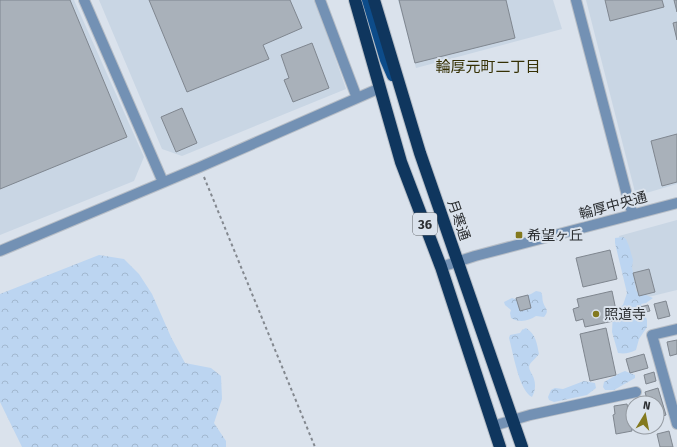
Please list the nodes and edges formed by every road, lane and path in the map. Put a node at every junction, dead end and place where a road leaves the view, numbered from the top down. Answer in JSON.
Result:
{"nodes":[{"id":1,"x":84,"y":0,"type":"edge"},
{"id":2,"x":320,"y":0,"type":"edge"},
{"id":3,"x":355,"y":0,"type":"edge"},
{"id":4,"x":367,"y":0,"type":"edge"},
{"id":5,"x":374,"y":0,"type":"edge"},
{"id":6,"x":576,"y":0,"type":"edge"},
{"id":7,"x":380,"y":88,"type":"junction"},
{"id":8,"x":357,"y":98,"type":"junction"},
{"id":9,"x":409,"y":119,"type":"junction"},
{"id":10,"x":200,"y":167,"type":"junction"},
{"id":11,"x":163,"y":182,"type":"junction"},
{"id":12,"x":677,"y":203,"type":"edge"},
{"id":13,"x":634,"y":214,"type":"junction"},
{"id":14,"x":0,"y":251,"type":"edge"},
{"id":15,"x":457,"y":262,"type":"junction"},
{"id":16,"x":441,"y":267,"type":"junction"},
{"id":17,"x":677,"y":329,"type":"edge"},
{"id":18,"x":636,"y":392,"type":"dead end"},
{"id":19,"x":673,"y":398,"type":"edge"},
{"id":20,"x":512,"y":420,"type":"junction"},
{"id":21,"x":677,"y":424,"type":"edge"},
{"id":22,"x":493,"y":426,"type":"junction"},
{"id":23,"x":314,"y":447,"type":"edge"},
{"id":24,"x":500,"y":447,"type":"edge"},
{"id":25,"x":522,"y":447,"type":"edge"}],
"edges":[{"from":1,"to":11,"type":"street"},
{"from":2,"to":8,"type":"street"},
{"from":3,"to":7,"type":"highway","number":"36"},
{"from":4,"to":9,"type":"main road"},
{"from":5,"to":9,"type":"highway","name":"月寒通","number":"36"},
{"from":6,"to":13,"type":"street"},
{"from":7,"to":8,"type":"street"},
{"from":7,"to":16,"type":"highway","number":"36"},
{"from":8,"to":10,"type":"street"},
{"from":9,"to":15,"type":"highway","name":"月寒通","number":"36"},
{"from":10,"to":11,"type":"street"},
{"from":10,"to":23,"type":"path"},
{"from":11,"to":14,"type":"street"},
{"from":12,"to":13,"type":"street","name":"輪厚中央通"},
{"from":13,"to":15,"type":"street","name":"輪厚中央通"},
{"from":15,"to":16,"type":"street","name":"輪厚中央通"},
{"from":15,"to":20,"type":"highway","name":"月寒通","number":"36"},
{"from":16,"to":22,"type":"highway","number":"36"},
{"from":17,"to":19,"type":"street"},
{"from":18,"to":20,"type":"street"},
{"from":19,"to":21,"type":"street"},
{"from":20,"to":22,"type":"street"},
{"from":20,"to":25,"type":"highway","name":"月寒通","number":"36"},
{"from":22,"to":24,"type":"highway","number":"36"}]}
